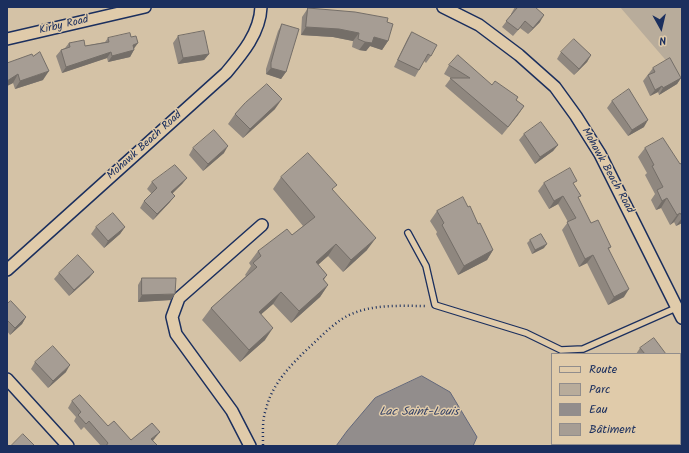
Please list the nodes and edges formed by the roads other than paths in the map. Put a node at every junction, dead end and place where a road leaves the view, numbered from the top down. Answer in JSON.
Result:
{"nodes":[{"id":1,"x":145,"y":7,"type":"edge"},
{"id":2,"x":261,"y":7,"type":"edge"},
{"id":3,"x":443,"y":7,"type":"edge"},
{"id":4,"x":7,"y":39,"type":"edge"},
{"id":5,"x":262,"y":225,"type":"dead end"},
{"id":6,"x":408,"y":233,"type":"dead end"},
{"id":7,"x":7,"y":270,"type":"edge"},
{"id":8,"x":676,"y":308,"type":"junction"},
{"id":9,"x":682,"y":318,"type":"edge"},
{"id":10,"x":7,"y":379,"type":"edge"},
{"id":11,"x":68,"y":446,"type":"edge"},
{"id":12,"x":250,"y":446,"type":"edge"}],
"edges":[{"from":1,"to":4,"type":"street","name":"Kirby Road"},
{"from":2,"to":7,"type":"street","name":"Mohawk Beach Road"},
{"from":3,"to":8,"type":"street","name":"Mohawk Beach Road"},
{"from":5,"to":12,"type":"street"},
{"from":6,"to":8,"type":"lane"},
{"from":8,"to":9,"type":"street","name":"Mohawk Beach Road"},
{"from":10,"to":11,"type":"street"}]}
